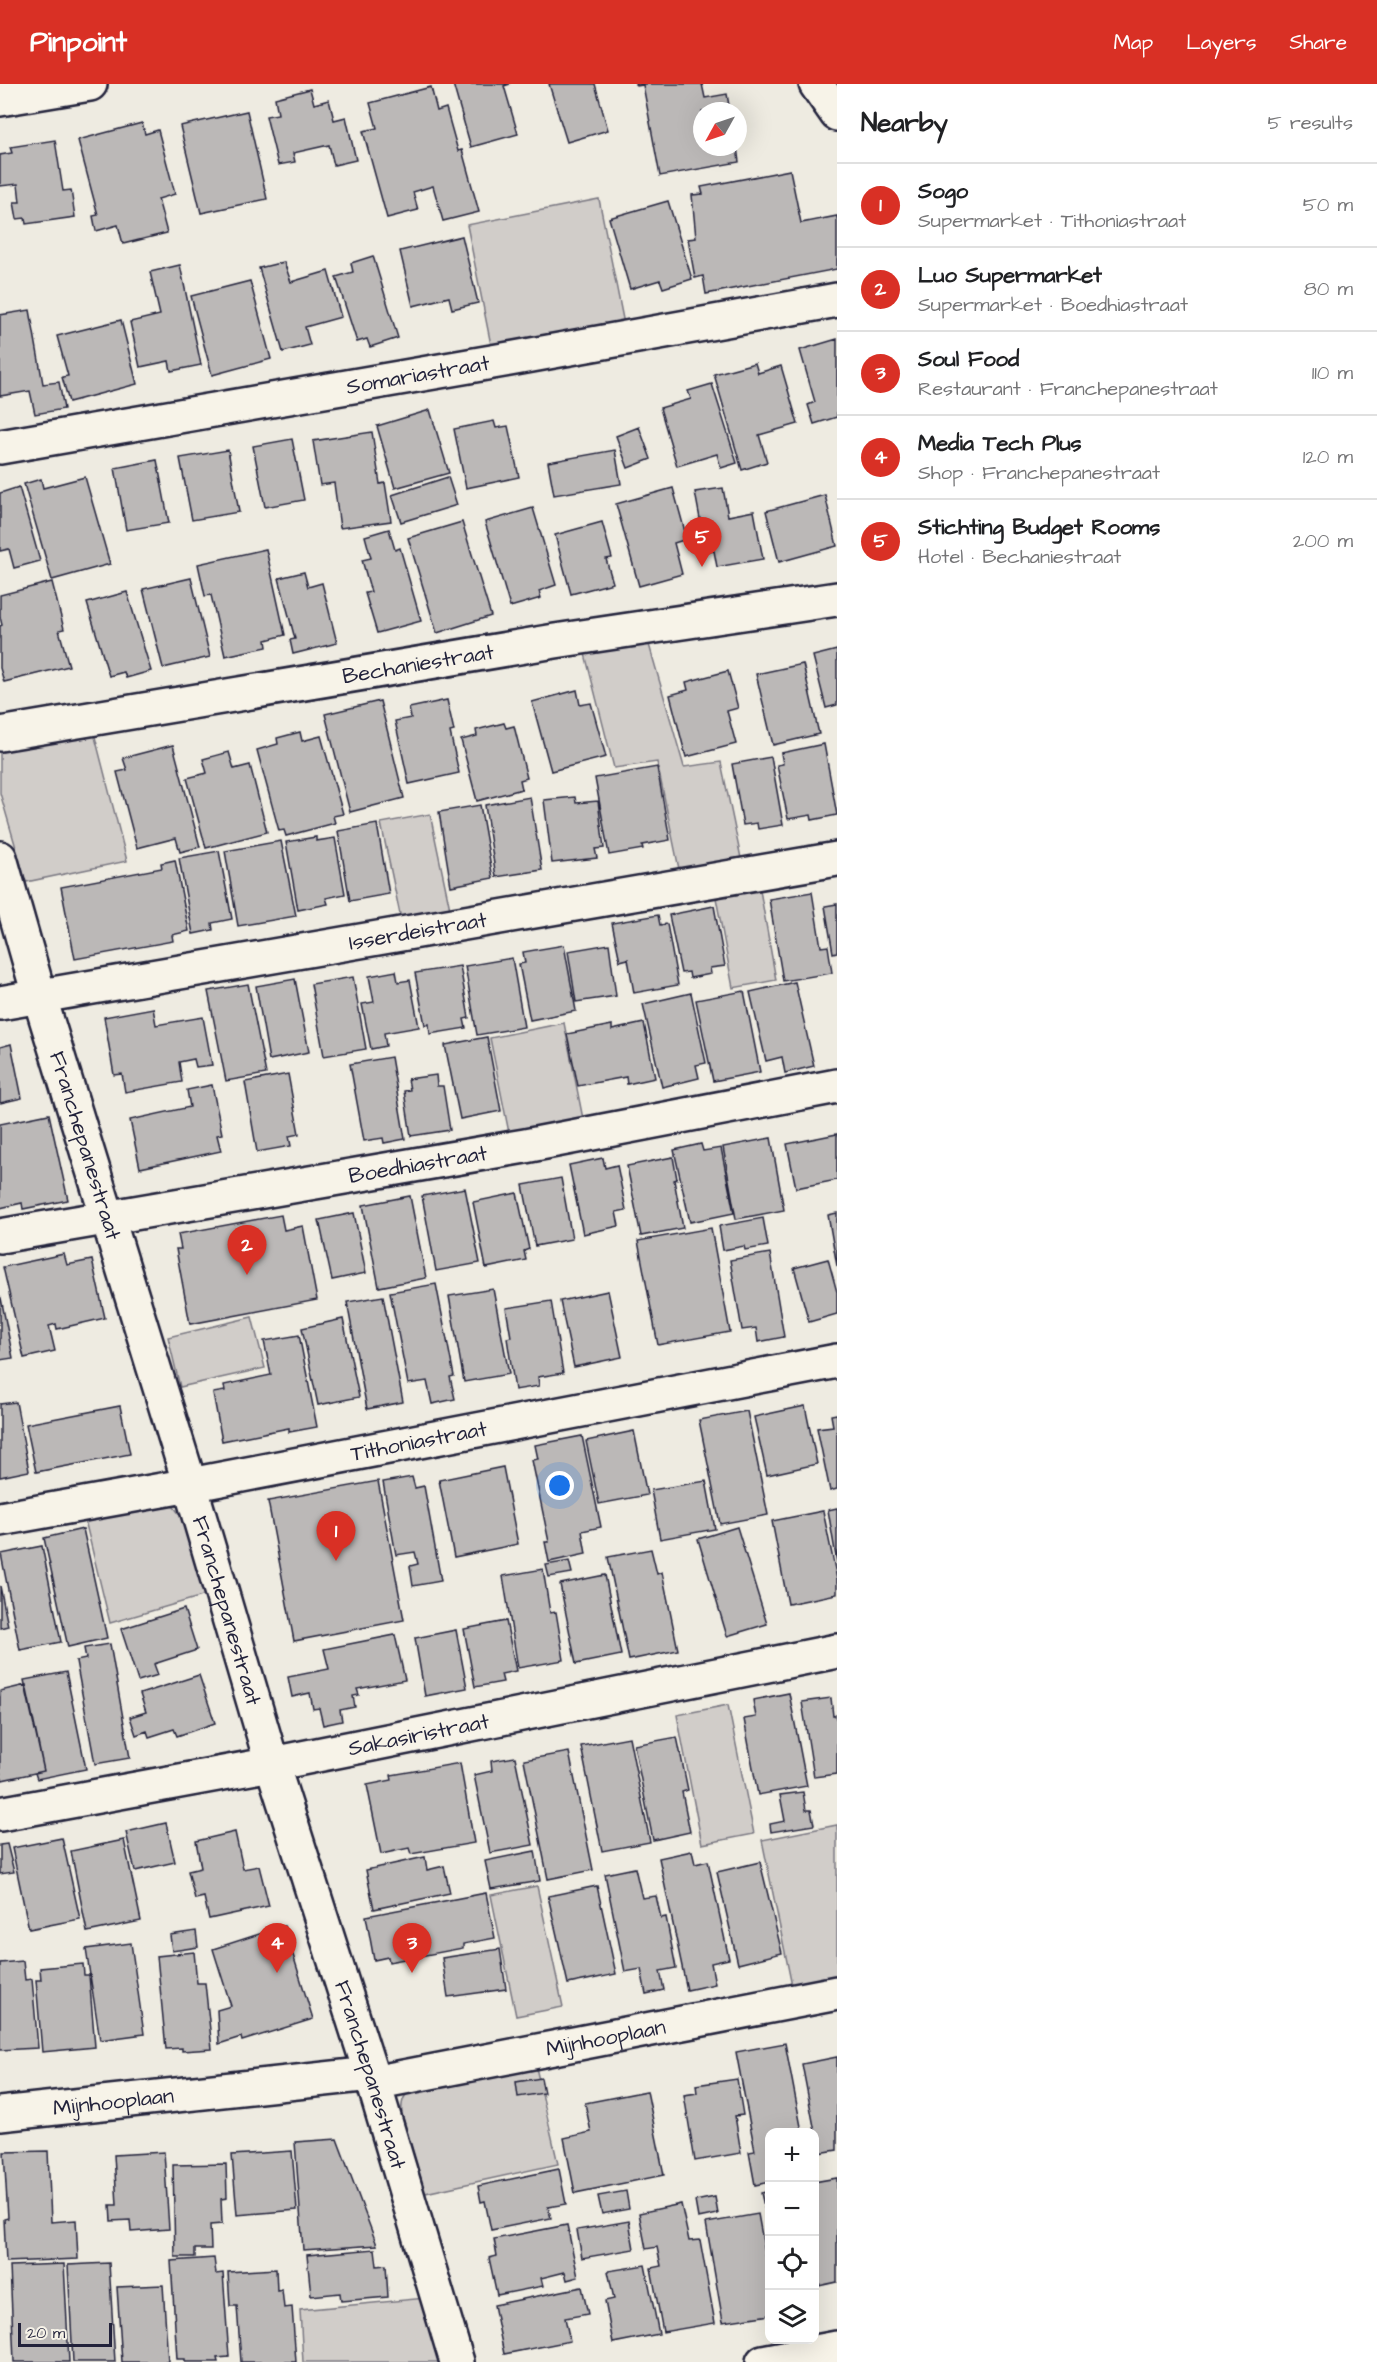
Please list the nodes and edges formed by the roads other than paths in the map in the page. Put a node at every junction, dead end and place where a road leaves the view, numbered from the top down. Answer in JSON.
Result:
{"nodes":[{"id":1,"x":90,"y":84,"type":"edge"},
{"id":2,"x":816,"y":84,"type":"edge"},
{"id":3,"x":0,"y":99,"type":"edge"},
{"id":4,"x":837,"y":114,"type":"edge"},
{"id":5,"x":837,"y":300,"type":"edge"},
{"id":6,"x":0,"y":447,"type":"edge"},
{"id":7,"x":837,"y":599,"type":"edge"},
{"id":8,"x":0,"y":734,"type":"edge"},
{"id":9,"x":0,"y":858,"type":"edge"},
{"id":10,"x":837,"y":859,"type":"edge"},
{"id":11,"x":39,"y":995,"type":"junction"},
{"id":12,"x":0,"y":1003,"type":"edge"},
{"id":13,"x":837,"y":1086,"type":"edge"},
{"id":14,"x":107,"y":1217,"type":"junction"},
{"id":15,"x":0,"y":1236,"type":"edge"},
{"id":16,"x":837,"y":1362,"type":"edge"},
{"id":17,"x":190,"y":1485,"type":"junction"},
{"id":18,"x":0,"y":1519,"type":"edge"},
{"id":19,"x":837,"y":1651,"type":"edge"},
{"id":20,"x":272,"y":1764,"type":"junction"},
{"id":21,"x":0,"y":1814,"type":"edge"},
{"id":22,"x":837,"y":1993,"type":"edge"},
{"id":23,"x":372,"y":2078,"type":"junction"},
{"id":24,"x":0,"y":2114,"type":"edge"},
{"id":25,"x":837,"y":2348,"type":"edge"},
{"id":26,"x":457,"y":2362,"type":"edge"},
{"id":27,"x":763,"y":2362,"type":"edge"}],
"edges":[{"from":1,"to":3,"type":"street"},
{"from":2,"to":4,"type":"street"},
{"from":5,"to":6,"type":"street","name":"Somariastraat"},
{"from":7,"to":8,"type":"street","name":"Bechaniestraat"},
{"from":9,"to":11,"type":"street","name":"Franchepanestraat"},
{"from":10,"to":11,"type":"street","name":"Isserdeistraat"},
{"from":11,"to":12,"type":"street","name":"Isserdeistraat"},
{"from":11,"to":14,"type":"street","name":"Franchepanestraat"},
{"from":13,"to":14,"type":"street","name":"Boedhiastraat"},
{"from":14,"to":15,"type":"street","name":"Boedhiastraat"},
{"from":14,"to":17,"type":"street","name":"Franchepanestraat"},
{"from":16,"to":17,"type":"street","name":"Tithoniastraat"},
{"from":17,"to":18,"type":"street","name":"Tithoniastraat"},
{"from":17,"to":20,"type":"street","name":"Franchepanestraat"},
{"from":19,"to":20,"type":"street","name":"Sakasiristraat"},
{"from":20,"to":21,"type":"street","name":"Sakasiristraat"},
{"from":20,"to":23,"type":"street","name":"Franchepanestraat"},
{"from":22,"to":23,"type":"street","name":"Mijnhooplaan"},
{"from":23,"to":24,"type":"street","name":"Mijnhooplaan"},
{"from":23,"to":26,"type":"street","name":"Franchepanestraat"},
{"from":25,"to":27,"type":"street"}]}
